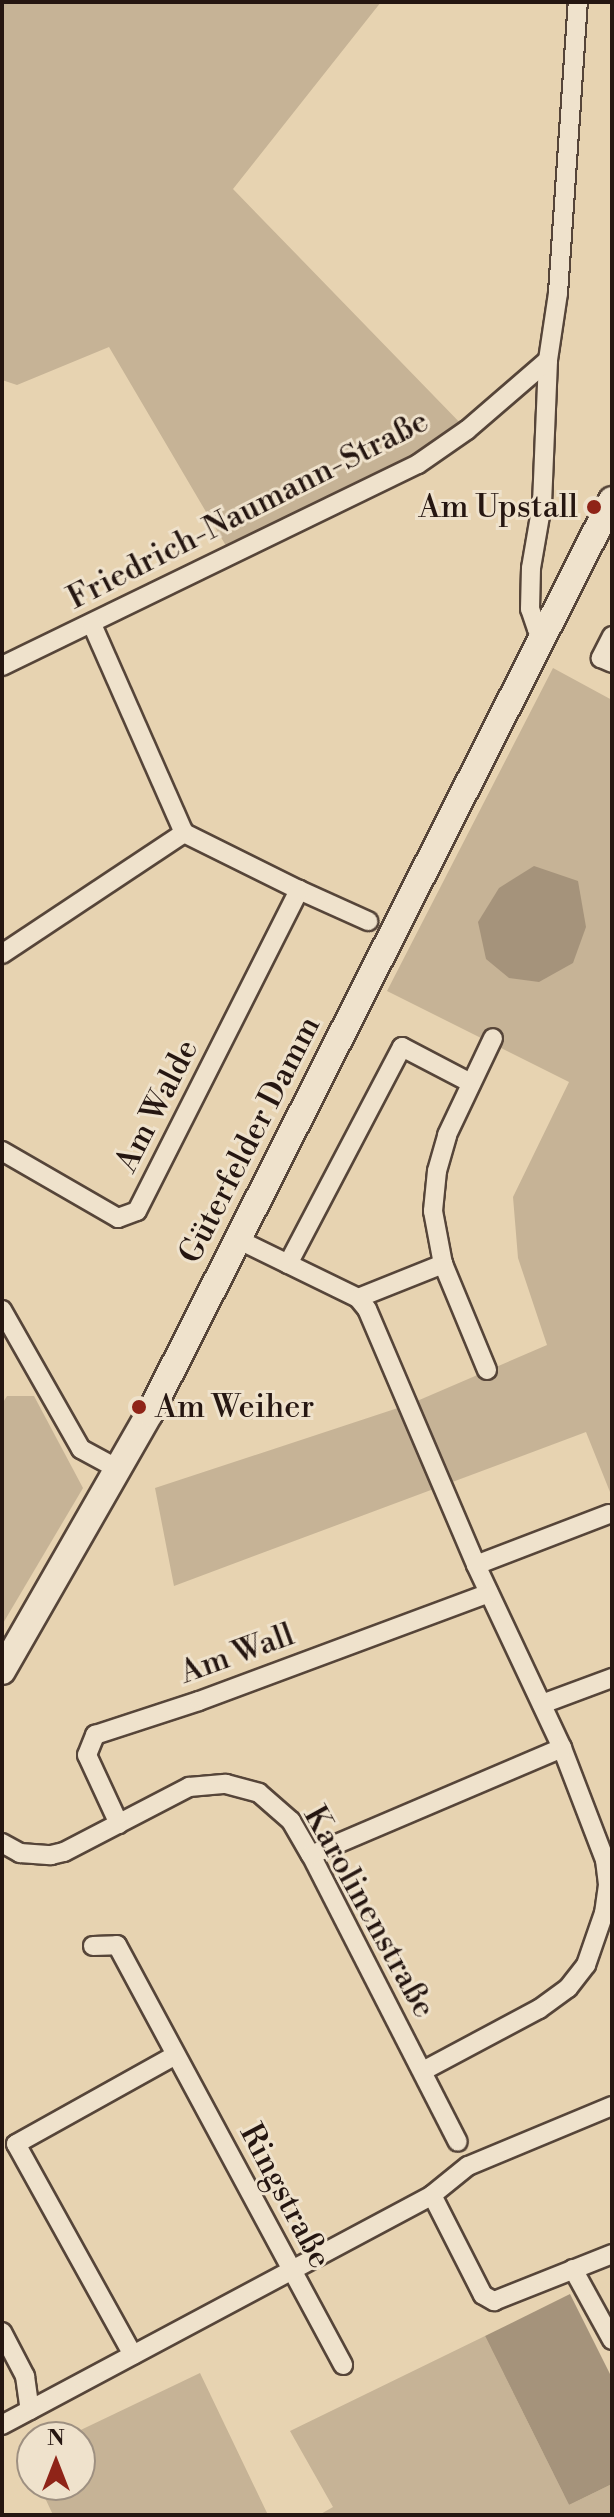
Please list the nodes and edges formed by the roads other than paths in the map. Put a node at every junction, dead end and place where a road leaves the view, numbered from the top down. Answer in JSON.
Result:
{"nodes":[{"id":1,"x":578,"y":2,"type":"edge"},
{"id":2,"x":548,"y":360,"type":"junction"},
{"id":3,"x":612,"y":500,"type":"edge"},
{"id":4,"x":92,"y":624,"type":"junction"},
{"id":5,"x":544,"y":633,"type":"junction"},
{"id":6,"x":612,"y":636,"type":"edge"},
{"id":7,"x":612,"y":663,"type":"edge"},
{"id":8,"x":2,"y":666,"type":"edge"},
{"id":9,"x":184,"y":833,"type":"junction"},
{"id":10,"x":299,"y":890,"type":"junction"},
{"id":11,"x":368,"y":921,"type":"dead end"},
{"id":12,"x":2,"y":954,"type":"edge"},
{"id":13,"x":493,"y":1038,"type":"dead end"},
{"id":14,"x":471,"y":1083,"type":"junction"},
{"id":15,"x":2,"y":1151,"type":"edge"},
{"id":16,"x":237,"y":1239,"type":"junction"},
{"id":17,"x":288,"y":1264,"type":"junction"},
{"id":18,"x":443,"y":1264,"type":"junction"},
{"id":19,"x":358,"y":1298,"type":"junction"},
{"id":20,"x":2,"y":1310,"type":"edge"},
{"id":21,"x":487,"y":1370,"type":"dead end"},
{"id":22,"x":118,"y":1469,"type":"junction"},
{"id":23,"x":609,"y":1514,"type":"dead end"},
{"id":24,"x":476,"y":1565,"type":"junction"},
{"id":25,"x":489,"y":1593,"type":"junction"},
{"id":26,"x":2,"y":1671,"type":"edge"},
{"id":27,"x":612,"y":1678,"type":"edge"},
{"id":28,"x":542,"y":1704,"type":"junction"},
{"id":29,"x":562,"y":1748,"type":"junction"},
{"id":30,"x":119,"y":1824,"type":"junction"},
{"id":31,"x":2,"y":1843,"type":"edge"},
{"id":32,"x":311,"y":1855,"type":"junction"},
{"id":33,"x":93,"y":1946,"type":"dead end"},
{"id":34,"x":174,"y":2056,"type":"junction"},
{"id":35,"x":423,"y":2071,"type":"junction"},
{"id":36,"x":612,"y":2106,"type":"edge"},
{"id":37,"x":458,"y":2142,"type":"dead end"},
{"id":38,"x":9,"y":2148,"type":"edge"},
{"id":39,"x":432,"y":2195,"type":"junction"},
{"id":40,"x":612,"y":2254,"type":"edge"},
{"id":41,"x":299,"y":2266,"type":"junction"},
{"id":42,"x":573,"y":2269,"type":"junction"},
{"id":43,"x":2,"y":2332,"type":"edge"},
{"id":44,"x":612,"y":2340,"type":"edge"},
{"id":45,"x":133,"y":2355,"type":"junction"},
{"id":46,"x":343,"y":2365,"type":"dead end"},
{"id":47,"x":30,"y":2410,"type":"junction"},
{"id":48,"x":2,"y":2425,"type":"edge"}],
"edges":[{"from":1,"to":2,"type":"street"},
{"from":2,"to":4,"type":"street","name":"Friedrich-Naumann-Straße"},
{"from":2,"to":5,"type":"street"},
{"from":3,"to":5,"type":"street","name":"Güterfelder Damm"},
{"from":4,"to":8,"type":"street","name":"Friedrich-Naumann-Straße"},
{"from":4,"to":9,"type":"street"},
{"from":5,"to":16,"type":"street","name":"Güterfelder Damm"},
{"from":6,"to":7,"type":"street"},
{"from":9,"to":10,"type":"street"},
{"from":9,"to":12,"type":"street"},
{"from":10,"to":11,"type":"street"},
{"from":10,"to":15,"type":"street","name":"Am Walde"},
{"from":13,"to":14,"type":"street"},
{"from":14,"to":17,"type":"street"},
{"from":14,"to":18,"type":"street"},
{"from":16,"to":17,"type":"street"},
{"from":16,"to":22,"type":"street","name":"Güterfelder Damm"},
{"from":17,"to":19,"type":"street"},
{"from":18,"to":19,"type":"street"},
{"from":18,"to":21,"type":"street"},
{"from":19,"to":24,"type":"street"},
{"from":20,"to":22,"type":"street"},
{"from":22,"to":26,"type":"street","name":"Güterfelder Damm"},
{"from":23,"to":24,"type":"street"},
{"from":24,"to":25,"type":"street"},
{"from":25,"to":28,"type":"street"},
{"from":25,"to":30,"type":"street","name":"Am Wall"},
{"from":27,"to":28,"type":"street"},
{"from":28,"to":29,"type":"street"},
{"from":29,"to":32,"type":"street"},
{"from":29,"to":35,"type":"street"},
{"from":30,"to":31,"type":"street","name":"Karolinenstraße"},
{"from":30,"to":32,"type":"street","name":"Karolinenstraße"},
{"from":32,"to":35,"type":"street","name":"Karolinenstraße"},
{"from":33,"to":34,"type":"street","name":"Ringstraße"},
{"from":34,"to":38,"type":"street"},
{"from":34,"to":41,"type":"street","name":"Ringstraße"},
{"from":35,"to":37,"type":"street","name":"Karolinenstraße"},
{"from":36,"to":39,"type":"street"},
{"from":38,"to":45,"type":"street"},
{"from":39,"to":41,"type":"street"},
{"from":39,"to":42,"type":"street"},
{"from":40,"to":42,"type":"street"},
{"from":41,"to":45,"type":"street"},
{"from":41,"to":46,"type":"street","name":"Ringstraße"},
{"from":42,"to":44,"type":"street"},
{"from":43,"to":47,"type":"street"},
{"from":45,"to":47,"type":"street"},
{"from":47,"to":48,"type":"street"}]}
